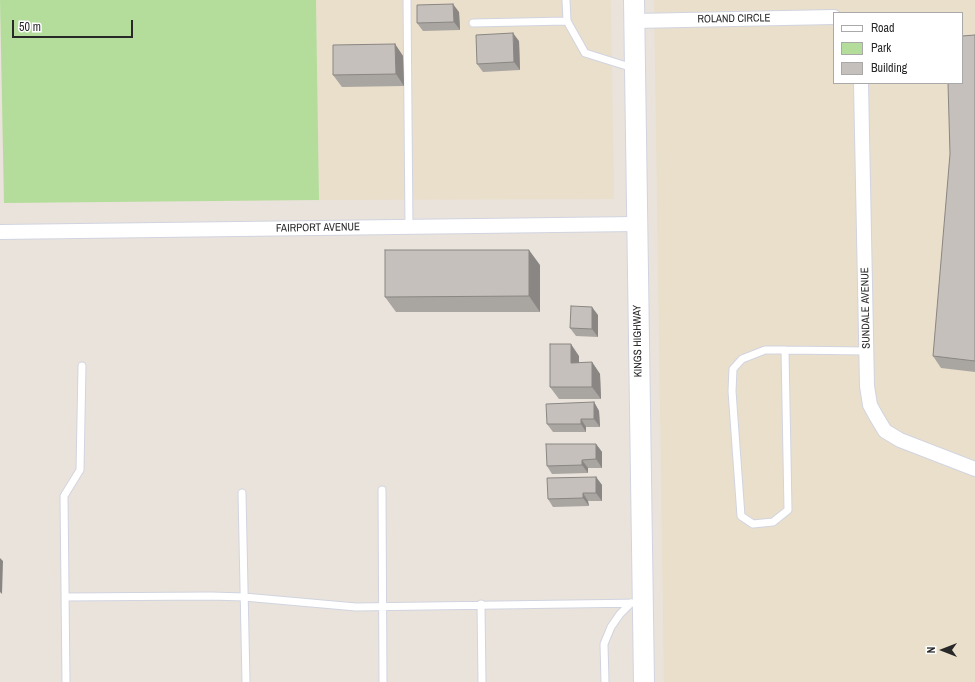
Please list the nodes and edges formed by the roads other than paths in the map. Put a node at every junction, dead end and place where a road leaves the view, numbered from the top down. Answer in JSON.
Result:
{"nodes":[{"id":1,"x":407,"y":0,"type":"edge"},
{"id":2,"x":566,"y":0,"type":"edge"},
{"id":3,"x":634,"y":0,"type":"edge"},
{"id":4,"x":833,"y":16,"type":"edge"},
{"id":5,"x":634,"y":20,"type":"junction"},
{"id":6,"x":567,"y":21,"type":"junction"},
{"id":7,"x":473,"y":23,"type":"dead end"},
{"id":8,"x":635,"y":69,"type":"junction"},
{"id":9,"x":861,"y":84,"type":"edge"},
{"id":10,"x":636,"y":224,"type":"junction"},
{"id":11,"x":409,"y":227,"type":"junction"},
{"id":12,"x":0,"y":232,"type":"edge"},
{"id":13,"x":785,"y":350,"type":"junction"},
{"id":14,"x":866,"y":351,"type":"junction"},
{"id":15,"x":82,"y":366,"type":"dead end"},
{"id":16,"x":975,"y":469,"type":"edge"},
{"id":17,"x":382,"y":490,"type":"dead end"},
{"id":18,"x":242,"y":493,"type":"dead end"},
{"id":19,"x":65,"y":597,"type":"junction"},
{"id":20,"x":244,"y":597,"type":"junction"},
{"id":21,"x":637,"y":603,"type":"junction"},
{"id":22,"x":481,"y":604,"type":"junction"},
{"id":23,"x":383,"y":606,"type":"junction"},
{"id":24,"x":66,"y":682,"type":"edge"},
{"id":25,"x":246,"y":682,"type":"edge"},
{"id":26,"x":383,"y":682,"type":"edge"},
{"id":27,"x":482,"y":682,"type":"edge"},
{"id":28,"x":604,"y":682,"type":"edge"},
{"id":29,"x":644,"y":682,"type":"edge"}],
"edges":[{"from":1,"to":11,"type":"lane"},
{"from":2,"to":6,"type":"lane"},
{"from":3,"to":5,"type":"street","name":"KINGS HIGHWAY"},
{"from":4,"to":5,"type":"street","name":"ROLAND CIRCLE"},
{"from":5,"to":8,"type":"street","name":"KINGS HIGHWAY"},
{"from":6,"to":7,"type":"lane"},
{"from":6,"to":8,"type":"lane"},
{"from":8,"to":10,"type":"street","name":"KINGS HIGHWAY"},
{"from":9,"to":14,"type":"street","name":"SUNDALE AVENUE"},
{"from":10,"to":11,"type":"street","name":"FAIRPORT AVENUE"},
{"from":10,"to":21,"type":"street","name":"KINGS HIGHWAY"},
{"from":11,"to":12,"type":"street","name":"FAIRPORT AVENUE"},
{"from":13,"to":13,"type":"lane"},
{"from":13,"to":14,"type":"lane"},
{"from":14,"to":16,"type":"street","name":"SUNDALE AVENUE"},
{"from":15,"to":19,"type":"lane"},
{"from":17,"to":23,"type":"lane"},
{"from":18,"to":20,"type":"lane"},
{"from":19,"to":20,"type":"lane"},
{"from":19,"to":24,"type":"lane"},
{"from":20,"to":23,"type":"lane"},
{"from":20,"to":25,"type":"lane"},
{"from":21,"to":22,"type":"lane"},
{"from":21,"to":28,"type":"lane"},
{"from":21,"to":29,"type":"street","name":"KINGS HIGHWAY"},
{"from":22,"to":23,"type":"lane"},
{"from":22,"to":27,"type":"lane"},
{"from":23,"to":26,"type":"lane"}]}
